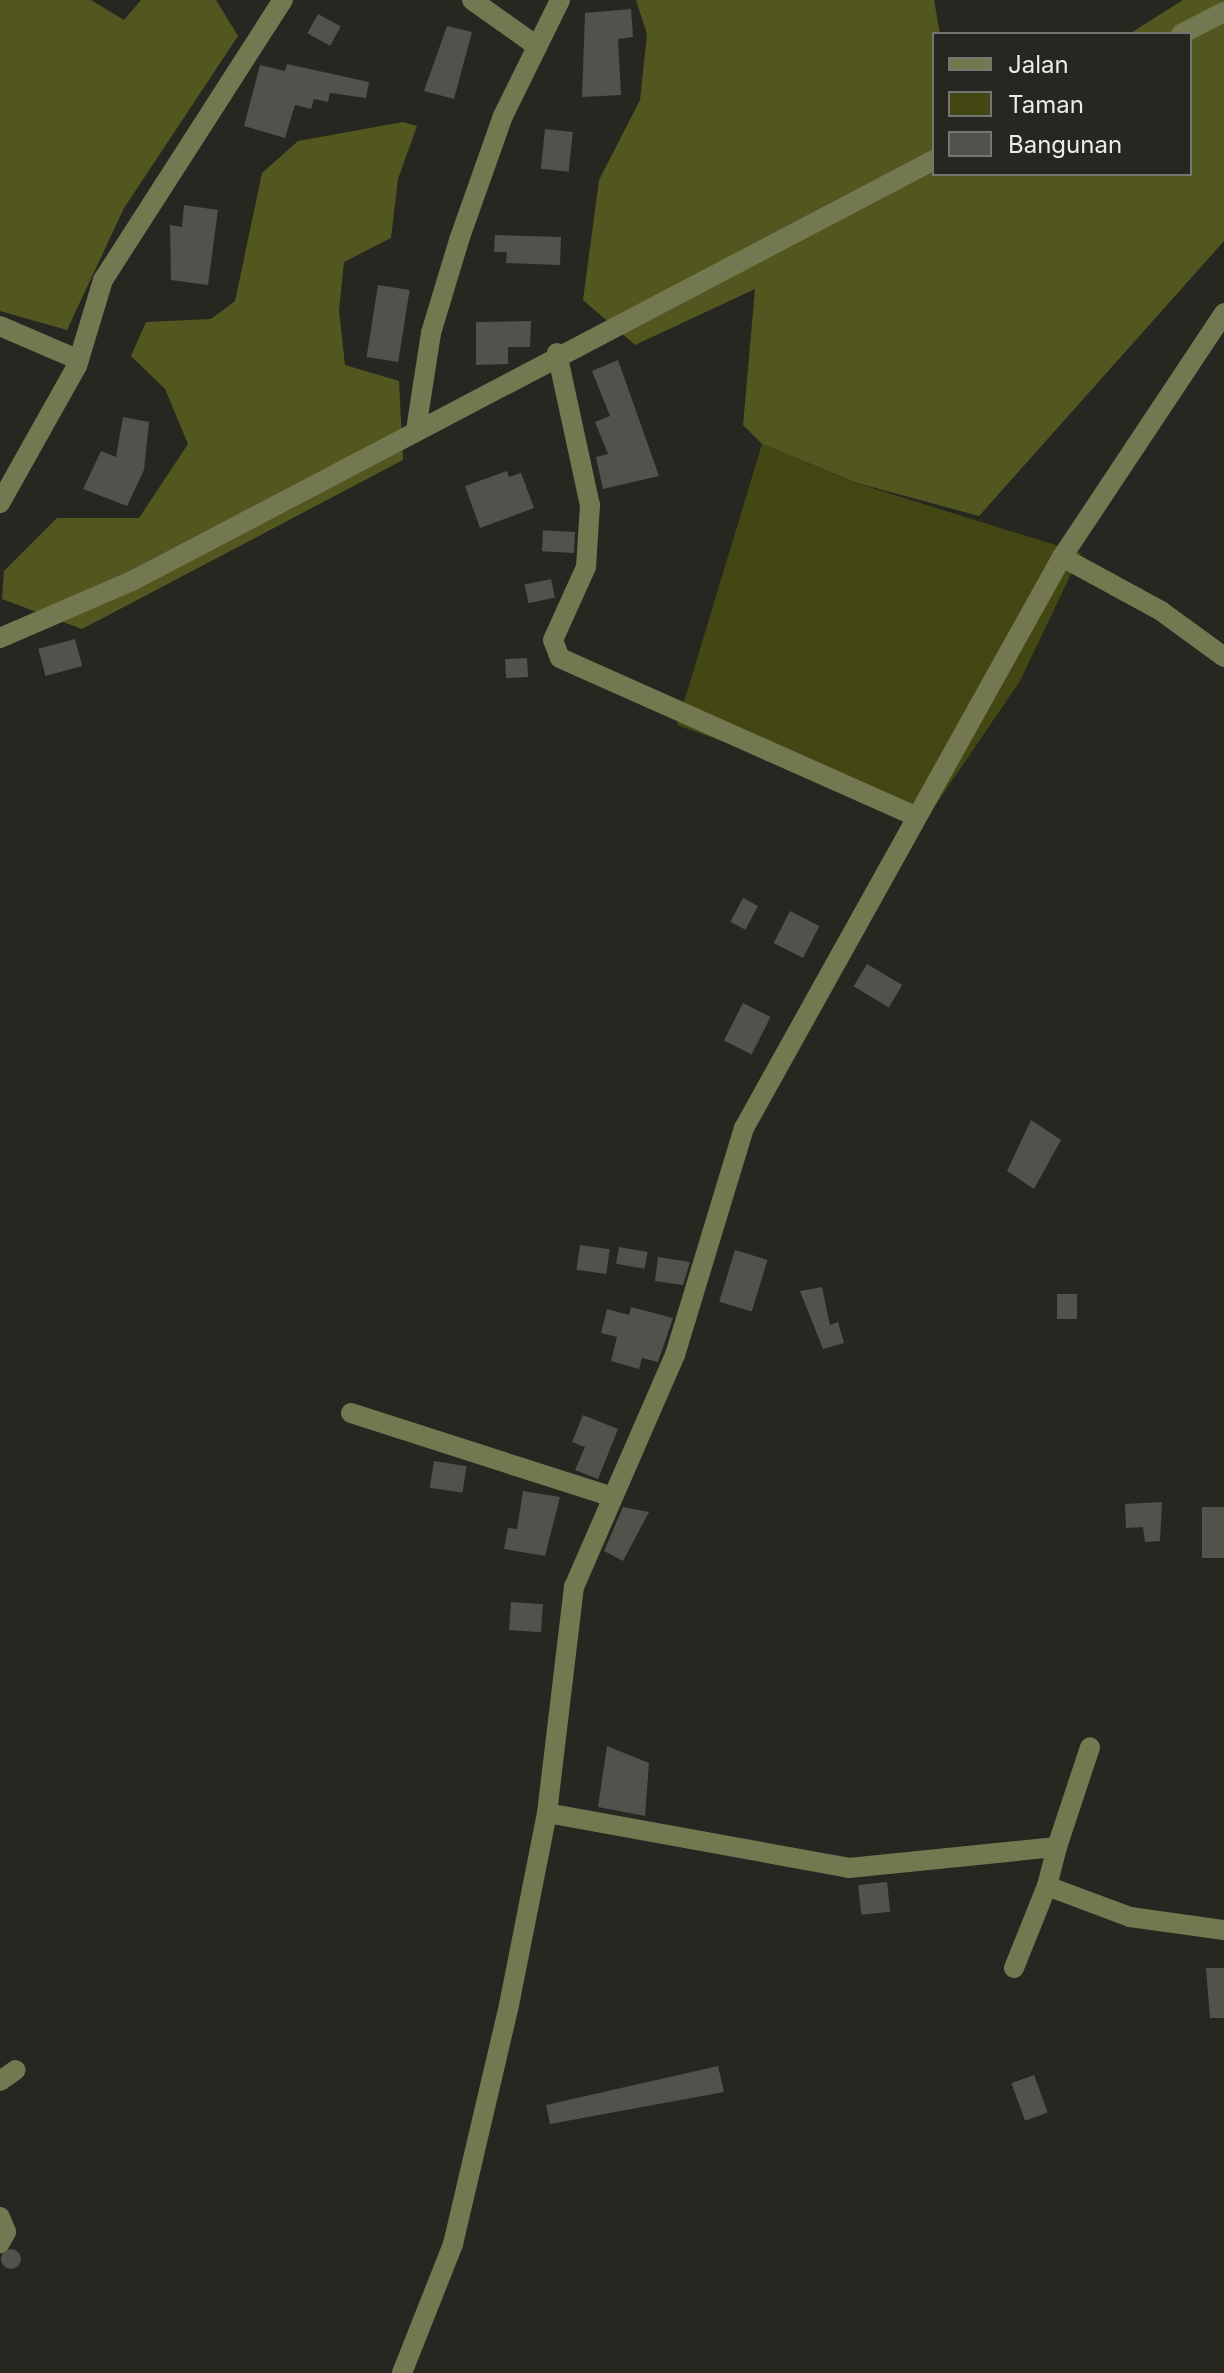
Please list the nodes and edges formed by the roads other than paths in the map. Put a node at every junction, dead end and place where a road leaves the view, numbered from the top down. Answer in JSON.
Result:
{"nodes":[{"id":1,"x":283,"y":0,"type":"edge"},
{"id":2,"x":472,"y":0,"type":"edge"},
{"id":3,"x":560,"y":0,"type":"edge"},
{"id":4,"x":1224,"y":12,"type":"edge"},
{"id":5,"x":1185,"y":32,"type":"edge"},
{"id":6,"x":534,"y":44,"type":"junction"},
{"id":7,"x":932,"y":161,"type":"edge"},
{"id":8,"x":1224,"y":313,"type":"edge"},
{"id":9,"x":0,"y":326,"type":"edge"},
{"id":10,"x":557,"y":353,"type":"junction"},
{"id":11,"x":79,"y":360,"type":"junction"},
{"id":12,"x":416,"y":430,"type":"junction"},
{"id":13,"x":0,"y":503,"type":"edge"},
{"id":14,"x":1062,"y":557,"type":"junction"},
{"id":15,"x":0,"y":638,"type":"edge"},
{"id":16,"x":1224,"y":657,"type":"edge"},
{"id":17,"x":915,"y":816,"type":"junction"},
{"id":18,"x":351,"y":1413,"type":"dead end"},
{"id":19,"x":609,"y":1496,"type":"junction"},
{"id":20,"x":1090,"y":1747,"type":"dead end"},
{"id":21,"x":547,"y":1813,"type":"junction"},
{"id":22,"x":1057,"y":1847,"type":"junction"},
{"id":23,"x":1047,"y":1886,"type":"junction"},
{"id":24,"x":1224,"y":1930,"type":"edge"},
{"id":25,"x":1014,"y":1968,"type":"dead end"},
{"id":26,"x":0,"y":2217,"type":"edge"},
{"id":27,"x":0,"y":2243,"type":"edge"},
{"id":28,"x":402,"y":2373,"type":"edge"}],
"edges":[{"from":1,"to":11,"type":"street"},
{"from":2,"to":6,"type":"street"},
{"from":3,"to":6,"type":"street"},
{"from":4,"to":5,"type":"street"},
{"from":6,"to":12,"type":"street"},
{"from":7,"to":10,"type":"street"},
{"from":8,"to":14,"type":"street"},
{"from":9,"to":11,"type":"street"},
{"from":10,"to":12,"type":"street"},
{"from":10,"to":17,"type":"street"},
{"from":11,"to":13,"type":"street"},
{"from":12,"to":15,"type":"street"},
{"from":14,"to":16,"type":"street"},
{"from":14,"to":17,"type":"street"},
{"from":17,"to":19,"type":"street"},
{"from":18,"to":19,"type":"street"},
{"from":19,"to":21,"type":"street"},
{"from":20,"to":22,"type":"street"},
{"from":21,"to":22,"type":"street"},
{"from":21,"to":28,"type":"street"},
{"from":22,"to":23,"type":"street"},
{"from":23,"to":24,"type":"street"},
{"from":23,"to":25,"type":"street"},
{"from":26,"to":27,"type":"street"}]}
